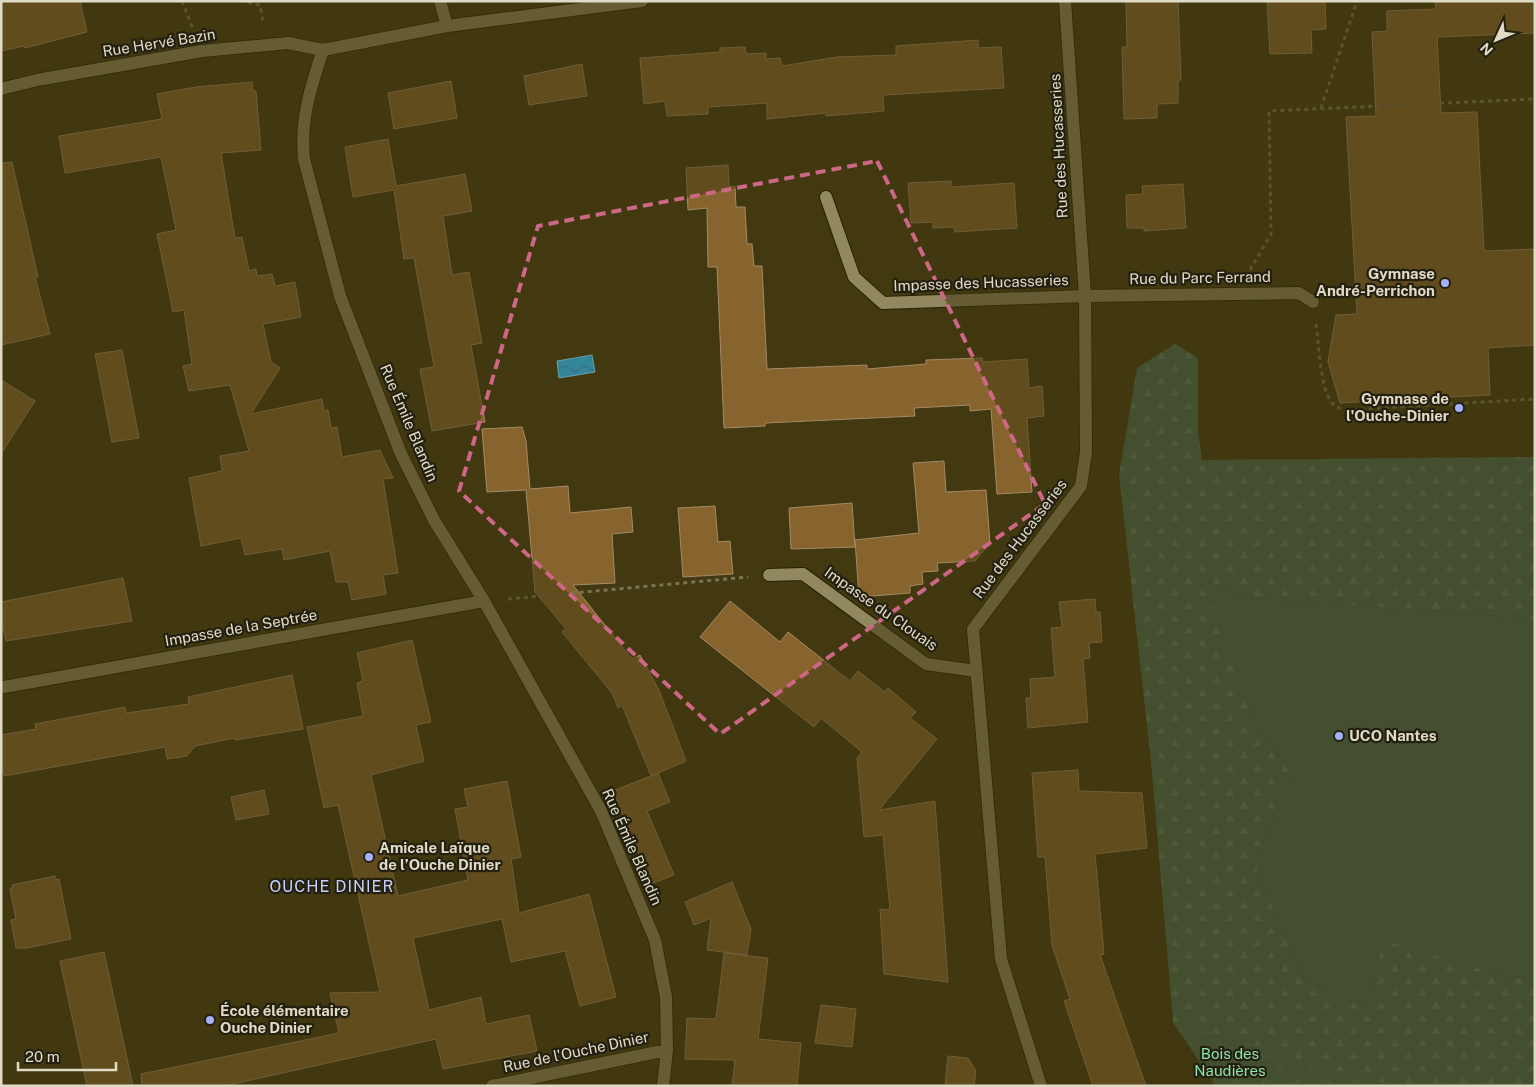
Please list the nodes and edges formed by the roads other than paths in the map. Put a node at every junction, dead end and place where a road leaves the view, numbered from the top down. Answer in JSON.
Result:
{"nodes":[{"id":1,"x":440,"y":1,"type":"edge"},
{"id":2,"x":642,"y":1,"type":"edge"},
{"id":3,"x":1065,"y":1,"type":"edge"},
{"id":4,"x":447,"y":26,"type":"junction"},
{"id":5,"x":323,"y":50,"type":"junction"},
{"id":6,"x":1,"y":89,"type":"edge"},
{"id":7,"x":826,"y":197,"type":"dead end"},
{"id":8,"x":1085,"y":296,"type":"junction"},
{"id":9,"x":1313,"y":302,"type":"road end"},
{"id":10,"x":769,"y":575,"type":"road end"},
{"id":11,"x":484,"y":601,"type":"junction"},
{"id":12,"x":976,"y":671,"type":"junction"},
{"id":13,"x":4,"y":687,"type":"dead end"},
{"id":14,"x":666,"y":1050,"type":"junction"},
{"id":15,"x":492,"y":1086,"type":"edge"},
{"id":16,"x":663,"y":1086,"type":"edge"},
{"id":17,"x":1041,"y":1086,"type":"edge"}],
"edges":[{"from":1,"to":4,"type":"street"},
{"from":2,"to":4,"type":"street"},
{"from":3,"to":8,"type":"street","name":"Rue des Hucasseries"},
{"from":4,"to":5,"type":"street"},
{"from":5,"to":6,"type":"street","name":"Rue Hervé Bazin"},
{"from":5,"to":11,"type":"street","name":"Rue Émile Blandin"},
{"from":7,"to":8,"type":"street","name":"Impasse des Hucasseries"},
{"from":8,"to":9,"type":"street","name":"Rue du Parc Ferrand"},
{"from":8,"to":12,"type":"street","name":"Rue des Hucasseries"},
{"from":10,"to":12,"type":"street","name":"Impasse du Clouais"},
{"from":11,"to":13,"type":"street","name":"Impasse de la Septrée"},
{"from":11,"to":14,"type":"street","name":"Rue Émile Blandin"},
{"from":12,"to":17,"type":"street","name":"Rue des Hucasseries"},
{"from":14,"to":15,"type":"street","name":"Rue de l'Ouche Dinier"},
{"from":14,"to":16,"type":"street","name":"Rue Émile Blandin"}]}
